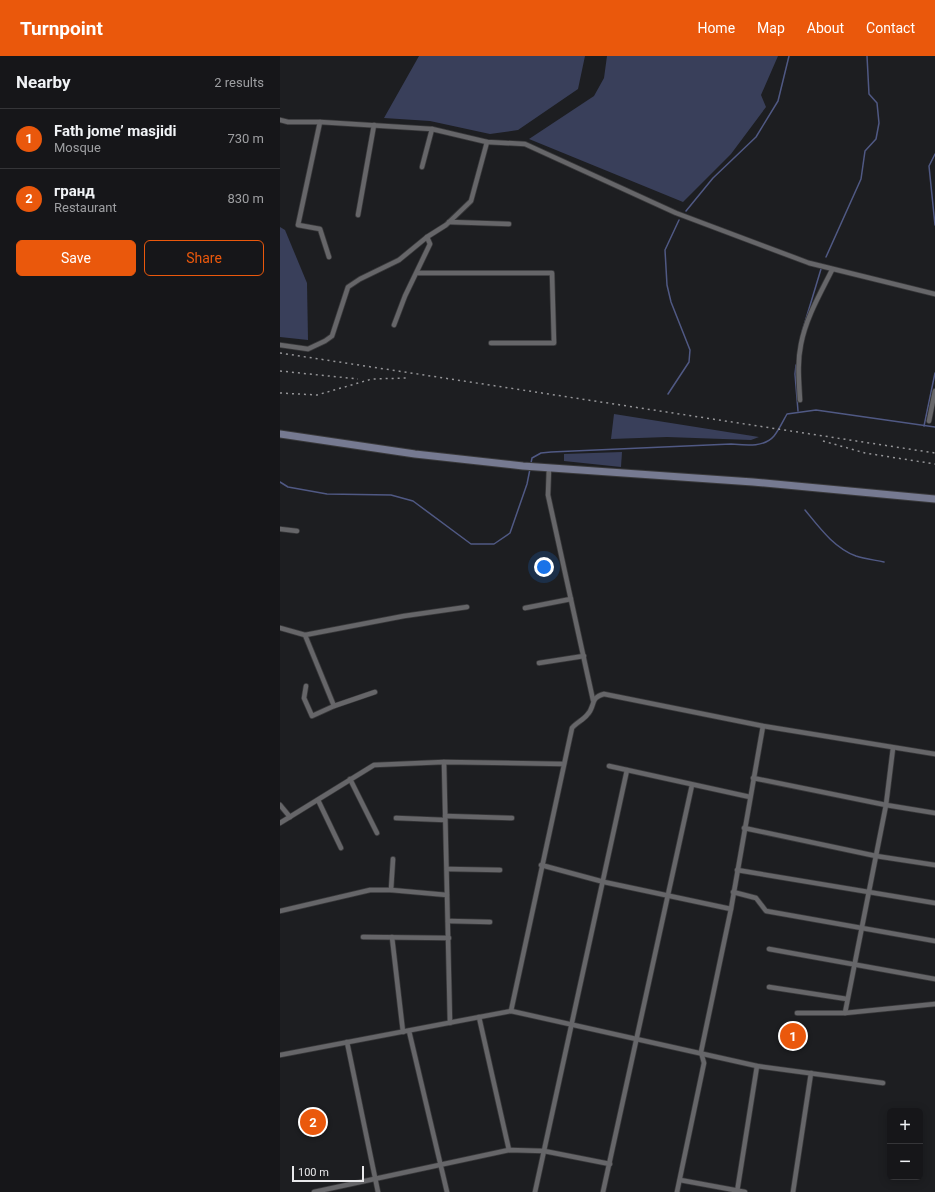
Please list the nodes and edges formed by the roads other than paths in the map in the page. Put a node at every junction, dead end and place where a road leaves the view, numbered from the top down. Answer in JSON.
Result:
{"nodes":[{"id":1,"x":280,"y":120,"type":"edge"},
{"id":2,"x":320,"y":122,"type":"junction"},
{"id":3,"x":374,"y":125,"type":"junction"},
{"id":4,"x":432,"y":129,"type":"junction"},
{"id":5,"x":487,"y":142,"type":"junction"},
{"id":6,"x":422,"y":167,"type":"dead end"},
{"id":7,"x":358,"y":215,"type":"dead end"},
{"id":8,"x":449,"y":222,"type":"junction"},
{"id":9,"x":509,"y":224,"type":"dead end"},
{"id":10,"x":426,"y":237,"type":"junction"},
{"id":11,"x":329,"y":257,"type":"dead end"},
{"id":12,"x":832,"y":270,"type":"junction"},
{"id":13,"x":418,"y":273,"type":"junction"},
{"id":14,"x":935,"y":294,"type":"edge"},
{"id":15,"x":394,"y":325,"type":"dead end"},
{"id":16,"x":491,"y":343,"type":"dead end"},
{"id":17,"x":280,"y":345,"type":"edge"},
{"id":18,"x":935,"y":391,"type":"edge"},
{"id":19,"x":800,"y":400,"type":"dead end"},
{"id":20,"x":929,"y":421,"type":"dead end"},
{"id":21,"x":280,"y":434,"type":"edge"},
{"id":22,"x":549,"y":468,"type":"junction"},
{"id":23,"x":935,"y":499,"type":"edge"},
{"id":24,"x":280,"y":530,"type":"edge"},
{"id":25,"x":296,"y":531,"type":"dead end"},
{"id":26,"x":571,"y":599,"type":"junction"},
{"id":27,"x":467,"y":607,"type":"dead end"},
{"id":28,"x":525,"y":608,"type":"dead end"},
{"id":29,"x":280,"y":628,"type":"edge"},
{"id":30,"x":305,"y":635,"type":"junction"},
{"id":31,"x":584,"y":656,"type":"junction"},
{"id":32,"x":539,"y":663,"type":"dead end"},
{"id":33,"x":306,"y":686,"type":"dead end"},
{"id":34,"x":375,"y":692,"type":"dead end"},
{"id":35,"x":593,"y":700,"type":"junction"},
{"id":36,"x":334,"y":706,"type":"junction"},
{"id":37,"x":763,"y":726,"type":"junction"},
{"id":38,"x":893,"y":748,"type":"junction"},
{"id":39,"x":935,"y":754,"type":"edge"},
{"id":40,"x":444,"y":762,"type":"junction"},
{"id":41,"x":564,"y":764,"type":"junction"},
{"id":42,"x":609,"y":766,"type":"dead end"},
{"id":43,"x":627,"y":770,"type":"junction"},
{"id":44,"x":753,"y":778,"type":"junction"},
{"id":45,"x":350,"y":779,"type":"junction"},
{"id":46,"x":692,"y":785,"type":"junction"},
{"id":47,"x":750,"y":798,"type":"junction"},
{"id":48,"x":318,"y":800,"type":"junction"},
{"id":49,"x":280,"y":805,"type":"edge"},
{"id":50,"x":886,"y":805,"type":"junction"},
{"id":51,"x":935,"y":813,"type":"edge"},
{"id":52,"x":290,"y":817,"type":"junction"},
{"id":53,"x":396,"y":818,"type":"dead end"},
{"id":54,"x":445,"y":818,"type":"junction"},
{"id":55,"x":512,"y":818,"type":"dead end"},
{"id":56,"x":280,"y":823,"type":"edge"},
{"id":57,"x":744,"y":828,"type":"junction"},
{"id":58,"x":377,"y":833,"type":"dead end"},
{"id":59,"x":341,"y":848,"type":"dead end"},
{"id":60,"x":876,"y":856,"type":"junction"},
{"id":61,"x":393,"y":859,"type":"dead end"},
{"id":62,"x":541,"y":865,"type":"junction"},
{"id":63,"x":935,"y":865,"type":"edge"},
{"id":64,"x":447,"y":869,"type":"junction"},
{"id":65,"x":500,"y":870,"type":"dead end"},
{"id":66,"x":738,"y":870,"type":"junction"},
{"id":67,"x":604,"y":882,"type":"junction"},
{"id":68,"x":392,"y":890,"type":"junction"},
{"id":69,"x":733,"y":892,"type":"junction"},
{"id":70,"x":869,"y":893,"type":"junction"},
{"id":71,"x":447,"y":895,"type":"junction"},
{"id":72,"x":669,"y":895,"type":"junction"},
{"id":73,"x":935,"y":903,"type":"edge"},
{"id":74,"x":731,"y":909,"type":"junction"},
{"id":75,"x":280,"y":911,"type":"edge"},
{"id":76,"x":448,"y":921,"type":"junction"},
{"id":77,"x":490,"y":922,"type":"dead end"},
{"id":78,"x":862,"y":927,"type":"junction"},
{"id":79,"x":363,"y":937,"type":"dead end"},
{"id":80,"x":392,"y":937,"type":"junction"},
{"id":81,"x":449,"y":938,"type":"junction"},
{"id":82,"x":935,"y":941,"type":"edge"},
{"id":83,"x":769,"y":949,"type":"dead end"},
{"id":84,"x":855,"y":964,"type":"junction"},
{"id":85,"x":935,"y":979,"type":"edge"},
{"id":86,"x":769,"y":987,"type":"dead end"},
{"id":87,"x":847,"y":999,"type":"junction"},
{"id":88,"x":935,"y":1004,"type":"edge"},
{"id":89,"x":511,"y":1011,"type":"junction"},
{"id":90,"x":796,"y":1013,"type":"dead end"},
{"id":91,"x":845,"y":1013,"type":"junction"},
{"id":92,"x":480,"y":1017,"type":"junction"},
{"id":93,"x":450,"y":1023,"type":"junction"},
{"id":94,"x":573,"y":1025,"type":"junction"},
{"id":95,"x":409,"y":1031,"type":"junction"},
{"id":96,"x":403,"y":1032,"type":"junction"},
{"id":97,"x":637,"y":1038,"type":"junction"},
{"id":98,"x":347,"y":1042,"type":"junction"},
{"id":99,"x":701,"y":1052,"type":"junction"},
{"id":100,"x":280,"y":1055,"type":"edge"},
{"id":101,"x":757,"y":1066,"type":"junction"},
{"id":102,"x":811,"y":1073,"type":"junction"},
{"id":103,"x":883,"y":1083,"type":"dead end"},
{"id":104,"x":509,"y":1150,"type":"junction"},
{"id":105,"x":544,"y":1151,"type":"junction"},
{"id":106,"x":610,"y":1164,"type":"junction"},
{"id":107,"x":441,"y":1166,"type":"junction"},
{"id":108,"x":376,"y":1179,"type":"junction"},
{"id":109,"x":680,"y":1180,"type":"junction"},
{"id":110,"x":737,"y":1191,"type":"edge"},
{"id":111,"x":315,"y":1192,"type":"edge"},
{"id":112,"x":378,"y":1192,"type":"edge"},
{"id":113,"x":447,"y":1192,"type":"edge"},
{"id":114,"x":535,"y":1192,"type":"edge"},
{"id":115,"x":603,"y":1192,"type":"edge"},
{"id":116,"x":677,"y":1192,"type":"edge"},
{"id":117,"x":745,"y":1192,"type":"edge"},
{"id":118,"x":793,"y":1192,"type":"edge"}],
"edges":[{"from":1,"to":2,"type":"street"},
{"from":2,"to":3,"type":"street"},
{"from":2,"to":11,"type":"street"},
{"from":3,"to":4,"type":"street"},
{"from":3,"to":7,"type":"street"},
{"from":4,"to":5,"type":"street"},
{"from":4,"to":6,"type":"street"},
{"from":5,"to":8,"type":"street"},
{"from":5,"to":12,"type":"street"},
{"from":8,"to":9,"type":"street"},
{"from":8,"to":10,"type":"street"},
{"from":10,"to":13,"type":"street"},
{"from":10,"to":17,"type":"street"},
{"from":12,"to":14,"type":"street"},
{"from":12,"to":19,"type":"street"},
{"from":13,"to":15,"type":"street"},
{"from":13,"to":16,"type":"street"},
{"from":18,"to":20,"type":"street"},
{"from":21,"to":22,"type":"main road"},
{"from":22,"to":23,"type":"main road"},
{"from":22,"to":26,"type":"street"},
{"from":24,"to":25,"type":"street"},
{"from":26,"to":28,"type":"street"},
{"from":26,"to":31,"type":"street"},
{"from":27,"to":30,"type":"street"},
{"from":29,"to":30,"type":"street"},
{"from":30,"to":36,"type":"street"},
{"from":31,"to":32,"type":"street"},
{"from":31,"to":35,"type":"street"},
{"from":33,"to":36,"type":"street"},
{"from":34,"to":36,"type":"street"},
{"from":35,"to":37,"type":"street"},
{"from":35,"to":41,"type":"street"},
{"from":37,"to":38,"type":"street"},
{"from":37,"to":44,"type":"street"},
{"from":38,"to":39,"type":"street"},
{"from":38,"to":50,"type":"street"},
{"from":40,"to":41,"type":"street"},
{"from":40,"to":45,"type":"street"},
{"from":40,"to":54,"type":"street"},
{"from":41,"to":62,"type":"street"},
{"from":42,"to":43,"type":"street"},
{"from":43,"to":46,"type":"street"},
{"from":43,"to":67,"type":"street"},
{"from":44,"to":47,"type":"street"},
{"from":44,"to":50,"type":"street"},
{"from":45,"to":48,"type":"street"},
{"from":45,"to":58,"type":"street"},
{"from":46,"to":47,"type":"street"},
{"from":46,"to":72,"type":"street"},
{"from":47,"to":57,"type":"street"},
{"from":48,"to":52,"type":"street"},
{"from":48,"to":59,"type":"street"},
{"from":49,"to":52,"type":"street"},
{"from":50,"to":51,"type":"street"},
{"from":50,"to":60,"type":"street"},
{"from":52,"to":56,"type":"street"},
{"from":53,"to":54,"type":"street"},
{"from":54,"to":55,"type":"street"},
{"from":54,"to":64,"type":"street"},
{"from":57,"to":60,"type":"street"},
{"from":57,"to":66,"type":"street"},
{"from":60,"to":63,"type":"street"},
{"from":60,"to":70,"type":"street"},
{"from":61,"to":68,"type":"street"},
{"from":62,"to":67,"type":"street"},
{"from":62,"to":89,"type":"street"},
{"from":64,"to":65,"type":"street"},
{"from":64,"to":71,"type":"street"},
{"from":66,"to":69,"type":"street"},
{"from":66,"to":70,"type":"street"},
{"from":67,"to":72,"type":"street"},
{"from":67,"to":94,"type":"street"},
{"from":68,"to":71,"type":"street"},
{"from":68,"to":75,"type":"street"},
{"from":69,"to":74,"type":"street"},
{"from":69,"to":78,"type":"street"},
{"from":70,"to":73,"type":"street"},
{"from":70,"to":78,"type":"street"},
{"from":71,"to":76,"type":"street"},
{"from":72,"to":74,"type":"street"},
{"from":72,"to":97,"type":"street"},
{"from":74,"to":99,"type":"street"},
{"from":76,"to":77,"type":"street"},
{"from":76,"to":81,"type":"street"},
{"from":78,"to":82,"type":"street"},
{"from":78,"to":84,"type":"street"},
{"from":79,"to":80,"type":"street"},
{"from":80,"to":81,"type":"street"},
{"from":80,"to":96,"type":"street"},
{"from":81,"to":93,"type":"street"},
{"from":83,"to":84,"type":"street"},
{"from":84,"to":85,"type":"street"},
{"from":84,"to":87,"type":"street"},
{"from":86,"to":87,"type":"street"},
{"from":87,"to":91,"type":"street"},
{"from":88,"to":91,"type":"street"},
{"from":89,"to":92,"type":"street"},
{"from":89,"to":94,"type":"street"},
{"from":90,"to":91,"type":"street"},
{"from":92,"to":93,"type":"street"},
{"from":92,"to":104,"type":"street"},
{"from":93,"to":95,"type":"street"},
{"from":94,"to":97,"type":"street"},
{"from":94,"to":105,"type":"street"},
{"from":95,"to":96,"type":"street"},
{"from":95,"to":107,"type":"street"},
{"from":96,"to":98,"type":"street"},
{"from":97,"to":99,"type":"street"},
{"from":97,"to":106,"type":"street"},
{"from":98,"to":100,"type":"street"},
{"from":98,"to":108,"type":"street"},
{"from":99,"to":101,"type":"street"},
{"from":99,"to":109,"type":"street"},
{"from":101,"to":102,"type":"street"},
{"from":101,"to":110,"type":"street"},
{"from":102,"to":103,"type":"street"},
{"from":102,"to":118,"type":"street"},
{"from":104,"to":105,"type":"street"},
{"from":104,"to":107,"type":"street"},
{"from":105,"to":106,"type":"street"},
{"from":105,"to":114,"type":"street"},
{"from":106,"to":115,"type":"street"},
{"from":107,"to":108,"type":"street"},
{"from":107,"to":113,"type":"street"},
{"from":108,"to":111,"type":"street"},
{"from":108,"to":112,"type":"street"},
{"from":109,"to":110,"type":"street"},
{"from":109,"to":116,"type":"street"},
{"from":110,"to":117,"type":"street"}]}
